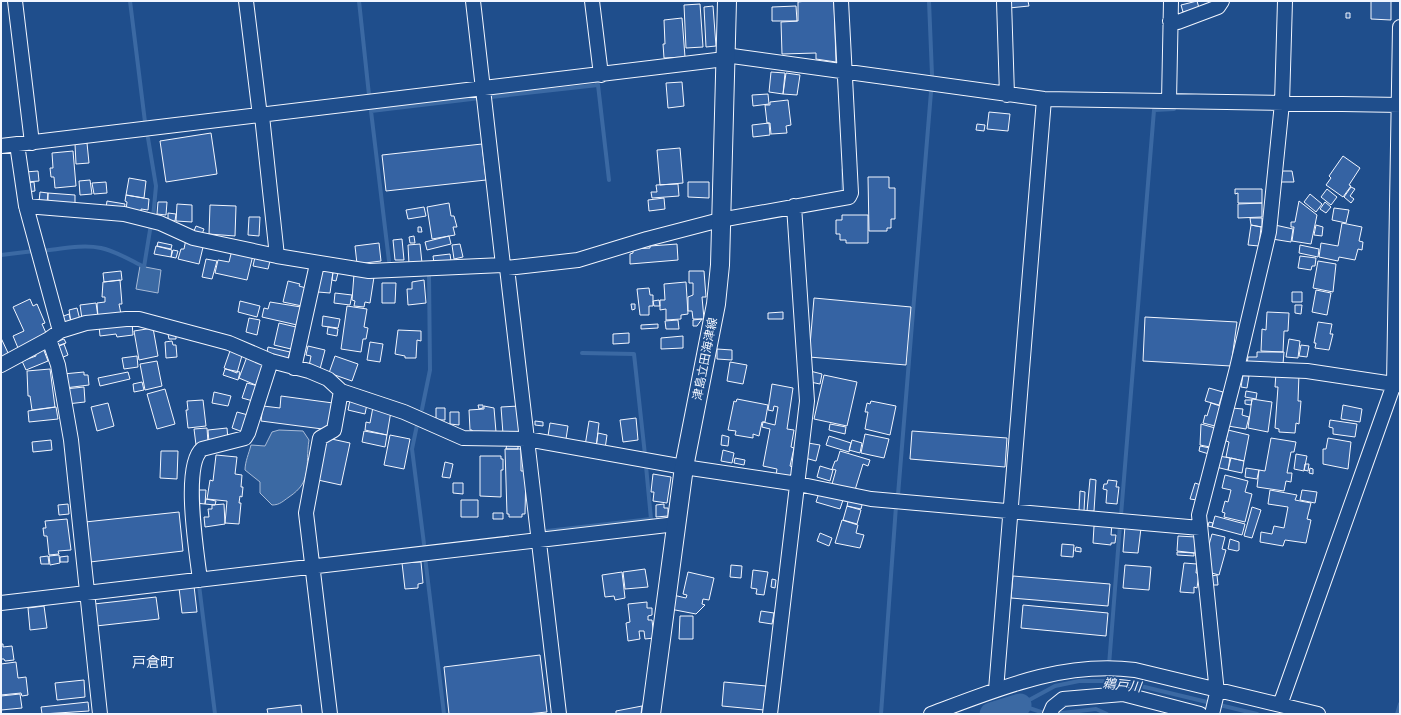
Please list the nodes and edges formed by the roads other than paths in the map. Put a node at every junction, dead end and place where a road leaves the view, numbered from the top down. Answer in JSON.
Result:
{"nodes":[{"id":1,"x":15,"y":1,"type":"edge"},
{"id":2,"x":246,"y":1,"type":"edge"},
{"id":3,"x":473,"y":1,"type":"edge"},
{"id":4,"x":592,"y":1,"type":"edge"},
{"id":5,"x":727,"y":1,"type":"edge"},
{"id":6,"x":841,"y":1,"type":"edge"},
{"id":7,"x":1004,"y":1,"type":"edge"},
{"id":8,"x":1171,"y":1,"type":"edge"},
{"id":9,"x":1222,"y":1,"type":"edge"},
{"id":10,"x":1285,"y":1,"type":"edge"},
{"id":11,"x":1170,"y":21,"type":"junction"},
{"id":12,"x":1400,"y":27,"type":"edge"},
{"id":13,"x":725,"y":57,"type":"junction"},
{"id":14,"x":844,"y":71,"type":"junction"},
{"id":15,"x":601,"y":75,"type":"junction"},
{"id":16,"x":483,"y":90,"type":"junction"},
{"id":17,"x":1007,"y":95,"type":"junction"},
{"id":18,"x":1044,"y":99,"type":"junction"},
{"id":19,"x":1169,"y":101,"type":"junction"},
{"id":20,"x":1282,"y":103,"type":"junction"},
{"id":21,"x":1399,"y":105,"type":"edge"},
{"id":22,"x":261,"y":116,"type":"junction"},
{"id":23,"x":32,"y":143,"type":"junction"},
{"id":24,"x":17,"y":144,"type":"junction"},
{"id":25,"x":1,"y":146,"type":"edge"},
{"id":26,"x":26,"y":206,"type":"junction"},
{"id":27,"x":794,"y":206,"type":"junction"},
{"id":28,"x":720,"y":220,"type":"junction"},
{"id":29,"x":277,"y":256,"type":"junction"},
{"id":30,"x":317,"y":264,"type":"junction"},
{"id":31,"x":505,"y":266,"type":"junction"},
{"id":32,"x":55,"y":335,"type":"junction"},
{"id":33,"x":271,"y":361,"type":"junction"},
{"id":34,"x":1,"y":365,"type":"edge"},
{"id":35,"x":294,"y":368,"type":"junction"},
{"id":36,"x":1238,"y":368,"type":"junction"},
{"id":37,"x":1397,"y":385,"type":"edge"},
{"id":38,"x":341,"y":391,"type":"junction"},
{"id":39,"x":527,"y":440,"type":"junction"},
{"id":40,"x":684,"y":467,"type":"junction"},
{"id":41,"x":798,"y":484,"type":"junction"},
{"id":42,"x":1011,"y":510,"type":"junction"},
{"id":43,"x":676,"y":524,"type":"junction"},
{"id":44,"x":1200,"y":528,"type":"junction"},
{"id":45,"x":539,"y":539,"type":"junction"},
{"id":46,"x":313,"y":566,"type":"junction"},
{"id":47,"x":200,"y":580,"type":"junction"},
{"id":48,"x":86,"y":593,"type":"junction"},
{"id":49,"x":1,"y":603,"type":"edge"},
{"id":50,"x":996,"y":690,"type":"junction"},
{"id":51,"x":1217,"y":691,"type":"junction"},
{"id":52,"x":1280,"y":705,"type":"junction"},
{"id":53,"x":1052,"y":711,"type":"edge"},
{"id":54,"x":100,"y":714,"type":"edge"},
{"id":55,"x":330,"y":714,"type":"edge"},
{"id":56,"x":559,"y":714,"type":"edge"},
{"id":57,"x":651,"y":714,"type":"edge"},
{"id":58,"x":770,"y":714,"type":"edge"},
{"id":59,"x":931,"y":714,"type":"edge"},
{"id":60,"x":1200,"y":714,"type":"edge"},
{"id":61,"x":1212,"y":714,"type":"edge"},
{"id":62,"x":1318,"y":714,"type":"edge"}],
"edges":[{"from":1,"to":23,"type":"street"},
{"from":2,"to":22,"type":"street"},
{"from":3,"to":16,"type":"street"},
{"from":4,"to":15,"type":"street"},
{"from":5,"to":13,"type":"main road","name":"津島立田海津線"},
{"from":6,"to":14,"type":"street"},
{"from":7,"to":17,"type":"street"},
{"from":8,"to":11,"type":"street"},
{"from":9,"to":11,"type":"street"},
{"from":10,"to":20,"type":"street"},
{"from":11,"to":19,"type":"street"},
{"from":12,"to":21,"type":"street"},
{"from":13,"to":14,"type":"street"},
{"from":13,"to":15,"type":"street"},
{"from":13,"to":28,"type":"main road","name":"津島立田海津線"},
{"from":14,"to":17,"type":"street"},
{"from":14,"to":27,"type":"street"},
{"from":15,"to":16,"type":"street"},
{"from":16,"to":22,"type":"street"},
{"from":16,"to":31,"type":"street"},
{"from":17,"to":18,"type":"street"},
{"from":18,"to":19,"type":"street"},
{"from":18,"to":42,"type":"street"},
{"from":19,"to":20,"type":"street"},
{"from":20,"to":21,"type":"street"},
{"from":20,"to":36,"type":"street"},
{"from":21,"to":37,"type":"street"},
{"from":22,"to":23,"type":"street"},
{"from":22,"to":29,"type":"street"},
{"from":23,"to":24,"type":"street"},
{"from":24,"to":25,"type":"street"},
{"from":24,"to":26,"type":"street"},
{"from":26,"to":29,"type":"street"},
{"from":26,"to":32,"type":"street"},
{"from":27,"to":28,"type":"street"},
{"from":27,"to":41,"type":"street"},
{"from":28,"to":31,"type":"street"},
{"from":28,"to":40,"type":"main road","name":"津島立田海津線"},
{"from":29,"to":30,"type":"street"},
{"from":30,"to":31,"type":"street"},
{"from":30,"to":35,"type":"street"},
{"from":31,"to":39,"type":"street"},
{"from":32,"to":33,"type":"street"},
{"from":32,"to":34,"type":"street"},
{"from":32,"to":48,"type":"street"},
{"from":33,"to":35,"type":"street"},
{"from":33,"to":47,"type":"street"},
{"from":35,"to":38,"type":"street"},
{"from":36,"to":37,"type":"street"},
{"from":36,"to":44,"type":"street"},
{"from":37,"to":52,"type":"street"},
{"from":38,"to":39,"type":"street"},
{"from":38,"to":46,"type":"street"},
{"from":39,"to":40,"type":"street"},
{"from":39,"to":45,"type":"street"},
{"from":40,"to":41,"type":"street"},
{"from":40,"to":43,"type":"main road","name":"津島立田海津線"},
{"from":41,"to":42,"type":"street"},
{"from":41,"to":58,"type":"street"},
{"from":42,"to":44,"type":"street"},
{"from":42,"to":50,"type":"street"},
{"from":43,"to":45,"type":"street"},
{"from":43,"to":57,"type":"main road","name":"津島立田海津線"},
{"from":44,"to":51,"type":"street"},
{"from":45,"to":46,"type":"street"},
{"from":45,"to":56,"type":"street"},
{"from":46,"to":47,"type":"street"},
{"from":46,"to":55,"type":"street"},
{"from":47,"to":48,"type":"street"},
{"from":48,"to":49,"type":"street"},
{"from":48,"to":54,"type":"street"},
{"from":50,"to":51,"type":"street"},
{"from":50,"to":59,"type":"street"},
{"from":51,"to":52,"type":"street"},
{"from":51,"to":61,"type":"street"},
{"from":52,"to":62,"type":"street"},
{"from":53,"to":60,"type":"street"}]}
